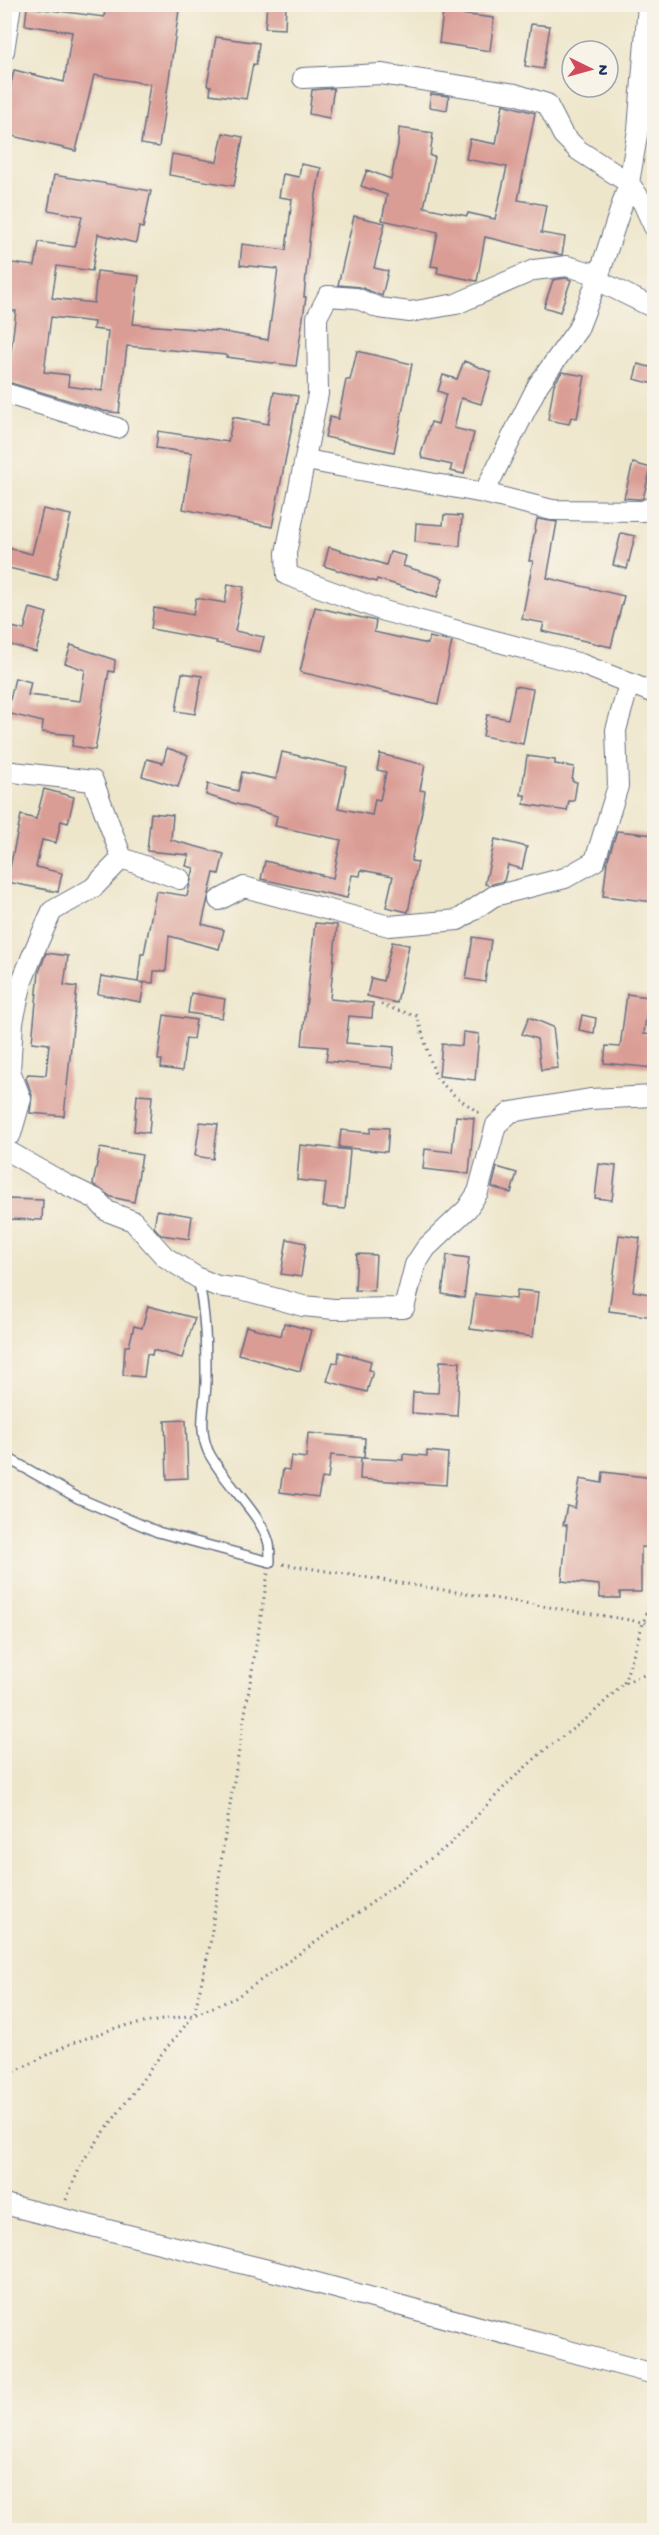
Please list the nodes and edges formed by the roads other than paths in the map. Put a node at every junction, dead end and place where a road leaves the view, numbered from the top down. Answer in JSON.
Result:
{"nodes":[{"id":1,"x":11,"y":4,"type":"edge"},
{"id":2,"x":648,"y":4,"type":"edge"},
{"id":3,"x":4,"y":51,"type":"edge"},
{"id":4,"x":303,"y":78,"type":"dead end"},
{"id":5,"x":629,"y":183,"type":"junction"},
{"id":6,"x":654,"y":227,"type":"edge"},
{"id":7,"x":598,"y":278,"type":"junction"},
{"id":8,"x":654,"y":308,"type":"edge"},
{"id":9,"x":4,"y":393,"type":"edge"},
{"id":10,"x":117,"y":428,"type":"dead end"},
{"id":11,"x":306,"y":460,"type":"junction"},
{"id":12,"x":484,"y":493,"type":"junction"},
{"id":13,"x":654,"y":506,"type":"edge"},
{"id":14,"x":629,"y":684,"type":"junction"},
{"id":15,"x":654,"y":693,"type":"edge"},
{"id":16,"x":4,"y":771,"type":"edge"},
{"id":17,"x":122,"y":858,"type":"junction"},
{"id":18,"x":180,"y":879,"type":"dead end"},
{"id":19,"x":219,"y":900,"type":"dead end"},
{"id":20,"x":654,"y":1096,"type":"edge"},
{"id":21,"x":4,"y":1134,"type":"edge"},
{"id":22,"x":4,"y":1149,"type":"edge"},
{"id":23,"x":198,"y":1278,"type":"junction"},
{"id":24,"x":4,"y":1456,"type":"edge"},
{"id":25,"x":4,"y":2204,"type":"edge"},
{"id":26,"x":654,"y":2374,"type":"edge"}],
"edges":[{"from":1,"to":3,"type":"street"},
{"from":2,"to":5,"type":"street"},
{"from":4,"to":5,"type":"street"},
{"from":5,"to":6,"type":"street"},
{"from":5,"to":7,"type":"street"},
{"from":7,"to":8,"type":"street"},
{"from":7,"to":11,"type":"street"},
{"from":7,"to":12,"type":"street"},
{"from":9,"to":10,"type":"street"},
{"from":11,"to":12,"type":"street"},
{"from":11,"to":14,"type":"street"},
{"from":12,"to":13,"type":"street"},
{"from":14,"to":15,"type":"street"},
{"from":14,"to":19,"type":"street"},
{"from":16,"to":17,"type":"street"},
{"from":17,"to":18,"type":"street"},
{"from":17,"to":21,"type":"street"},
{"from":20,"to":23,"type":"street"},
{"from":22,"to":23,"type":"street"},
{"from":23,"to":24,"type":"lane"},
{"from":25,"to":26,"type":"street"}]}
